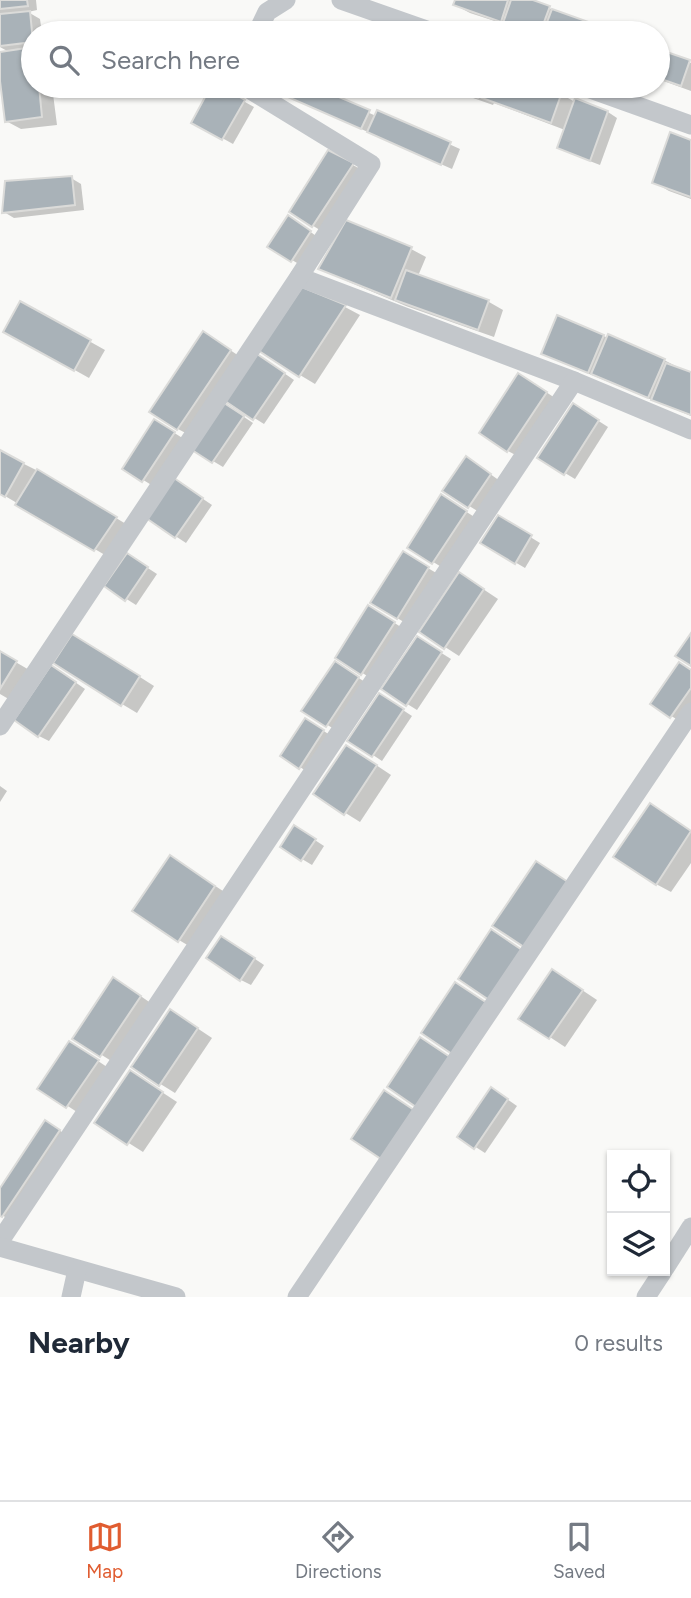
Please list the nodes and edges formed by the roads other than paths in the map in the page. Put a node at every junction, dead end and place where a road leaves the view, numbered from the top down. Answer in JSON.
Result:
{"nodes":[{"id":1,"x":286,"y":0,"type":"edge"},
{"id":2,"x":341,"y":0,"type":"edge"},
{"id":3,"x":263,"y":21,"type":"edge"},
{"id":4,"x":401,"y":21,"type":"edge"},
{"id":5,"x":263,"y":98,"type":"edge"},
{"id":6,"x":616,"y":98,"type":"edge"},
{"id":7,"x":691,"y":125,"type":"edge"},
{"id":8,"x":299,"y":277,"type":"junction"},
{"id":9,"x":574,"y":381,"type":"junction"},
{"id":10,"x":691,"y":430,"type":"edge"},
{"id":11,"x":691,"y":712,"type":"edge"},
{"id":12,"x":0,"y":726,"type":"edge"},
{"id":13,"x":691,"y":1227,"type":"edge"},
{"id":14,"x":0,"y":1241,"type":"edge"},
{"id":15,"x":0,"y":1247,"type":"edge"},
{"id":16,"x":670,"y":1260,"type":"edge"},
{"id":17,"x":77,"y":1270,"type":"junction"},
{"id":18,"x":660,"y":1276,"type":"edge"},
{"id":19,"x":71,"y":1297,"type":"edge"},
{"id":20,"x":176,"y":1297,"type":"edge"},
{"id":21,"x":297,"y":1297,"type":"edge"},
{"id":22,"x":646,"y":1297,"type":"edge"}],
"edges":[{"from":1,"to":3,"type":"street"},
{"from":2,"to":4,"type":"street"},
{"from":5,"to":8,"type":"street"},
{"from":6,"to":7,"type":"street"},
{"from":8,"to":9,"type":"street"},
{"from":8,"to":12,"type":"street"},
{"from":9,"to":10,"type":"street"},
{"from":9,"to":14,"type":"street"},
{"from":11,"to":21,"type":"street"},
{"from":13,"to":16,"type":"street"},
{"from":15,"to":17,"type":"street"},
{"from":17,"to":19,"type":"street"},
{"from":17,"to":20,"type":"street"},
{"from":18,"to":22,"type":"street"}]}
